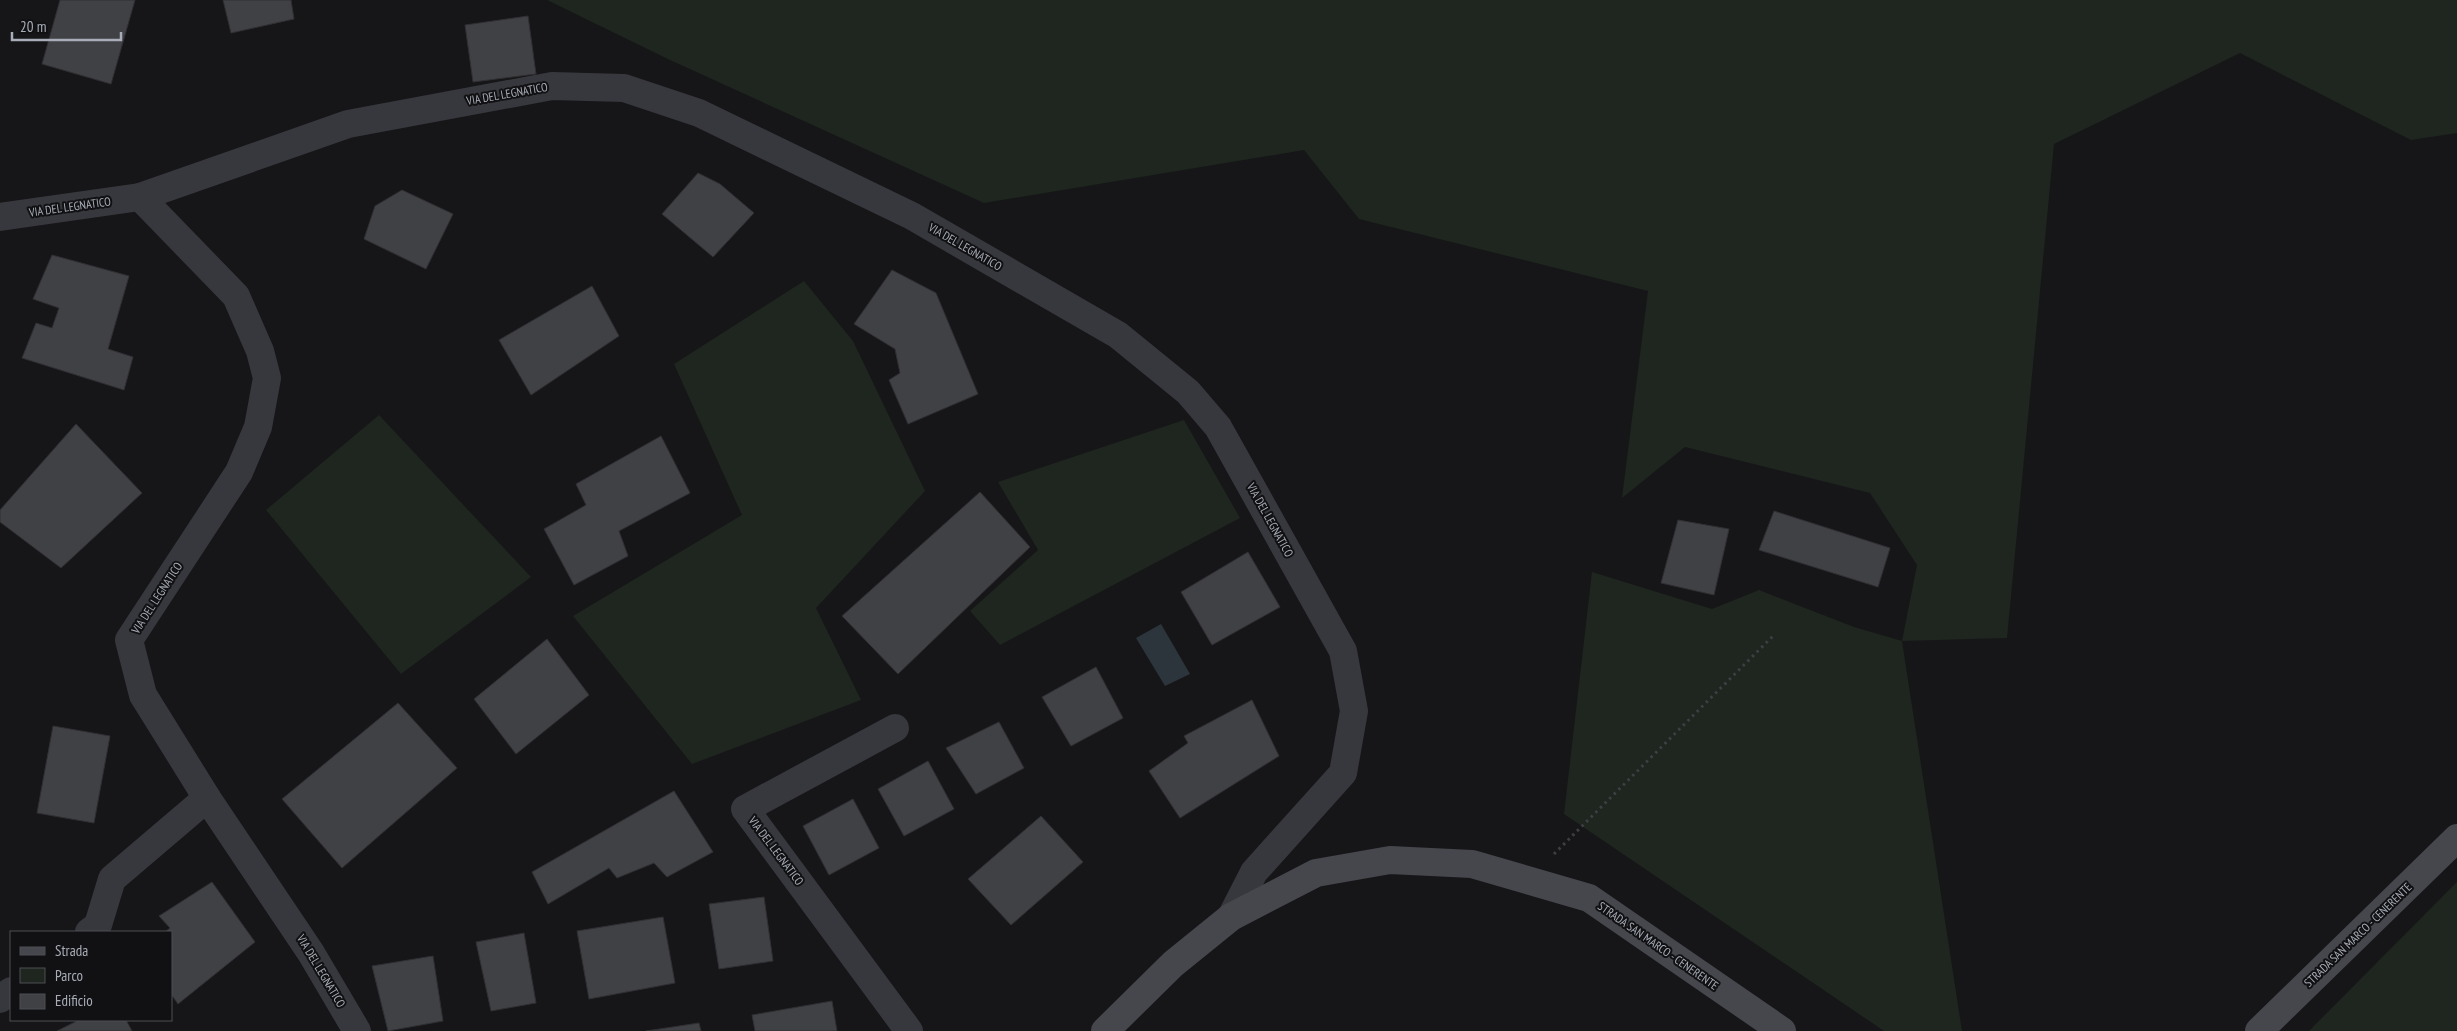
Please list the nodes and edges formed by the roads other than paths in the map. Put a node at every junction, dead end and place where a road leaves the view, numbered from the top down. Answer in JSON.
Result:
{"nodes":[{"id":1,"x":140,"y":197,"type":"junction"},
{"id":2,"x":0,"y":217,"type":"edge"},
{"id":3,"x":895,"y":728,"type":"dead end"},
{"id":4,"x":207,"y":798,"type":"junction"},
{"id":5,"x":2457,"y":838,"type":"edge"},
{"id":6,"x":1231,"y":916,"type":"junction"},
{"id":7,"x":90,"y":931,"type":"edge"},
{"id":8,"x":357,"y":1031,"type":"edge"},
{"id":9,"x":909,"y":1031,"type":"edge"},
{"id":10,"x":1104,"y":1031,"type":"edge"},
{"id":11,"x":1782,"y":1031,"type":"edge"},
{"id":12,"x":2259,"y":1031,"type":"edge"}],
"edges":[{"from":1,"to":2,"type":"street","name":"VIA DEL LEGNATICO"},
{"from":1,"to":4,"type":"street","name":"VIA DEL LEGNATICO"},
{"from":1,"to":6,"type":"street","name":"VIA DEL LEGNATICO"},
{"from":3,"to":9,"type":"street","name":"VIA DEL LEGNATICO"},
{"from":4,"to":7,"type":"street"},
{"from":4,"to":8,"type":"street","name":"VIA DEL LEGNATICO"},
{"from":5,"to":12,"type":"main road","name":"STRADA SAN MARCO - CENERENTE"},
{"from":6,"to":10,"type":"main road","name":"STRADA SAN MARCO - CENERENTE"},
{"from":6,"to":11,"type":"main road","name":"STRADA SAN MARCO - CENERENTE"}]}
